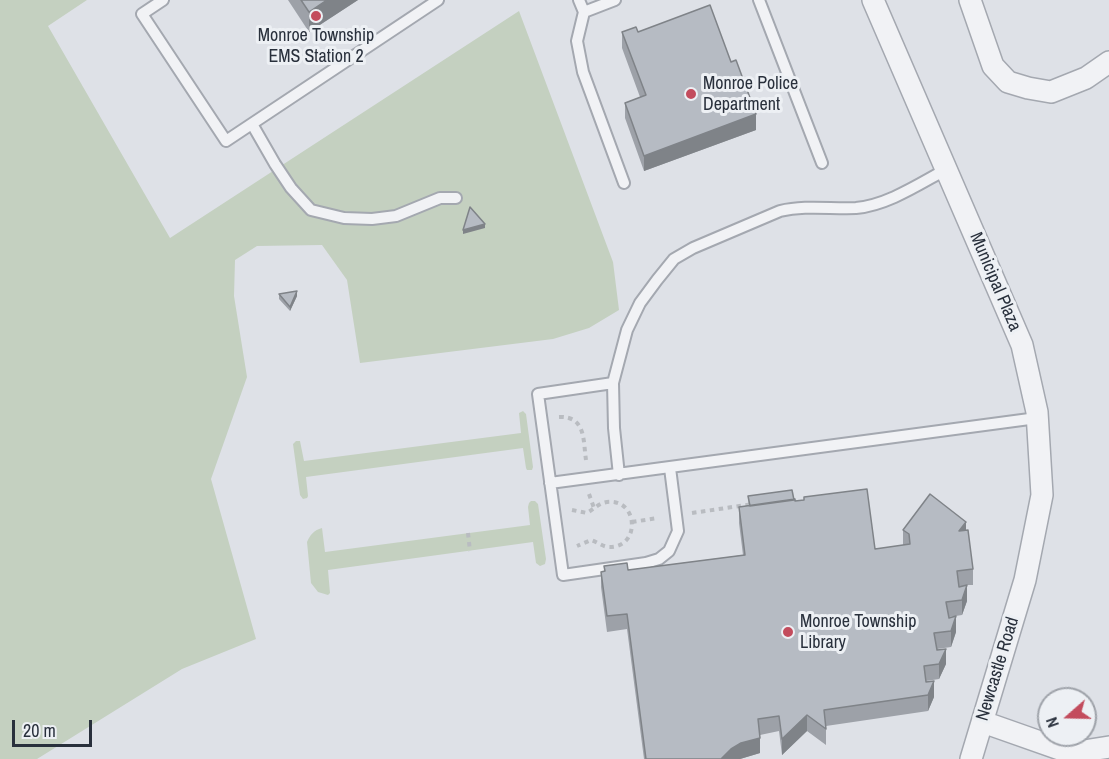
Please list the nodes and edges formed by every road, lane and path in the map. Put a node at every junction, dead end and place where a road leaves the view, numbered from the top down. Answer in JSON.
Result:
{"nodes":[{"id":1,"x":163,"y":0,"type":"edge"},
{"id":2,"x":438,"y":0,"type":"edge"},
{"id":3,"x":579,"y":0,"type":"edge"},
{"id":4,"x":615,"y":0,"type":"edge"},
{"id":5,"x":759,"y":0,"type":"edge"},
{"id":6,"x":873,"y":0,"type":"edge"},
{"id":7,"x":970,"y":0,"type":"edge"},
{"id":8,"x":584,"y":12,"type":"junction"},
{"id":9,"x":1109,"y":62,"type":"edge"},
{"id":10,"x":252,"y":124,"type":"junction"},
{"id":11,"x":822,"y":163,"type":"dead end"},
{"id":12,"x":947,"y":169,"type":"junction"},
{"id":13,"x":624,"y":183,"type":"dead end"},
{"id":14,"x":456,"y":198,"type":"dead end"},
{"id":15,"x":613,"y":383,"type":"junction"},
{"id":16,"x":1037,"y":418,"type":"junction"},
{"id":17,"x":542,"y":420,"type":"junction"},
{"id":18,"x":670,"y":468,"type":"junction"},
{"id":19,"x":619,"y":474,"type":"junction"},
{"id":20,"x":587,"y":478,"type":"junction"},
{"id":21,"x":550,"y":483,"type":"junction"},
{"id":22,"x":760,"y":503,"type":"edge"},
{"id":23,"x":554,"y":506,"type":"junction"},
{"id":24,"x":594,"y":507,"type":"junction"},
{"id":25,"x":676,"y":515,"type":"junction"},
{"id":26,"x":632,"y":522,"type":"junction"},
{"id":27,"x":468,"y":533,"type":"dead end"},
{"id":28,"x":471,"y":551,"type":"dead end"},
{"id":29,"x":560,"y":553,"type":"junction"},
{"id":30,"x":1025,"y":579,"type":"joint"},
{"id":31,"x":983,"y":722,"type":"junction"},
{"id":32,"x":1109,"y":747,"type":"edge"},
{"id":33,"x":971,"y":759,"type":"edge"}],
"edges":[{"from":1,"to":10,"type":"lane"},
{"from":2,"to":10,"type":"lane"},
{"from":3,"to":8,"type":"lane"},
{"from":4,"to":8,"type":"lane"},
{"from":5,"to":11,"type":"lane"},
{"from":6,"to":12,"type":"street","name":"Municipal Plaza"},
{"from":7,"to":9,"type":"street"},
{"from":8,"to":13,"type":"lane"},
{"from":10,"to":14,"type":"lane"},
{"from":12,"to":15,"type":"lane"},
{"from":12,"to":16,"type":"street","name":"Municipal Plaza"},
{"from":15,"to":17,"type":"lane"},
{"from":15,"to":19,"type":"lane"},
{"from":16,"to":18,"type":"lane"},
{"from":16,"to":30,"type":"street","name":"Municipal Plaza"},
{"from":17,"to":20,"type":"path"},
{"from":17,"to":21,"type":"lane"},
{"from":18,"to":19,"type":"lane"},
{"from":18,"to":25,"type":"lane"},
{"from":19,"to":20,"type":"lane"},
{"from":20,"to":21,"type":"lane"},
{"from":20,"to":24,"type":"path"},
{"from":21,"to":23,"type":"lane"},
{"from":22,"to":25,"type":"path"},
{"from":23,"to":24,"type":"path"},
{"from":23,"to":29,"type":"lane"},
{"from":24,"to":26,"type":"path"},
{"from":25,"to":26,"type":"path"},
{"from":25,"to":29,"type":"lane"},
{"from":26,"to":29,"type":"path"},
{"from":27,"to":28,"type":"path"},
{"from":30,"to":31,"type":"street","name":"Newcastle Road"},
{"from":31,"to":32,"type":"street"},
{"from":31,"to":33,"type":"street","name":"Newcastle Road"}]}
